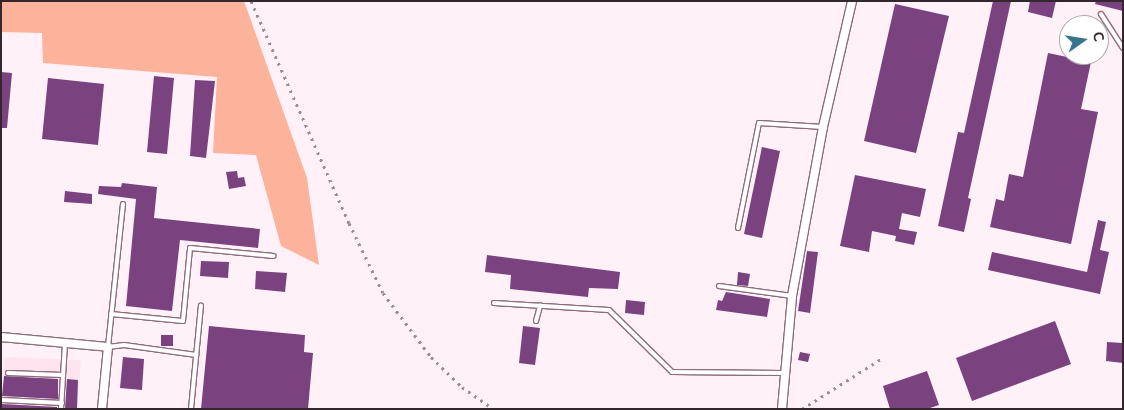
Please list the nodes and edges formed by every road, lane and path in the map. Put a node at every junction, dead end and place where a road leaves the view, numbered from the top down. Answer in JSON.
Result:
{"nodes":[{"id":1,"x":852,"y":1,"type":"edge"},
{"id":2,"x":1101,"y":14,"type":"dead end"},
{"id":3,"x":1123,"y":48,"type":"edge"},
{"id":4,"x":823,"y":127,"type":"junction"},
{"id":5,"x":123,"y":204,"type":"dead end"},
{"id":6,"x":738,"y":228,"type":"dead end"},
{"id":7,"x":274,"y":256,"type":"dead end"},
{"id":8,"x":719,"y":286,"type":"dead end"},
{"id":9,"x":792,"y":296,"type":"junction"},
{"id":10,"x":494,"y":303,"type":"dead end"},
{"id":11,"x":201,"y":305,"type":"dead end"},
{"id":12,"x":540,"y":306,"type":"junction"},
{"id":13,"x":112,"y":314,"type":"junction"},
{"id":14,"x":536,"y":321,"type":"dead end"},
{"id":15,"x":1,"y":337,"type":"edge"},
{"id":16,"x":65,"y":343,"type":"junction"},
{"id":17,"x":108,"y":347,"type":"junction"},
{"id":18,"x":196,"y":355,"type":"junction"},
{"id":19,"x":8,"y":372,"type":"dead end"},
{"id":20,"x":782,"y":373,"type":"junction"},
{"id":21,"x":63,"y":375,"type":"junction"},
{"id":22,"x":2,"y":400,"type":"edge"},
{"id":23,"x":62,"y":403,"type":"junction"},
{"id":24,"x":61,"y":409,"type":"edge"},
{"id":25,"x":102,"y":409,"type":"edge"},
{"id":26,"x":190,"y":409,"type":"edge"},
{"id":27,"x":782,"y":409,"type":"edge"}],
"edges":[{"from":1,"to":4,"type":"street"},
{"from":2,"to":3,"type":"lane"},
{"from":4,"to":6,"type":"lane"},
{"from":4,"to":9,"type":"street"},
{"from":5,"to":13,"type":"lane"},
{"from":7,"to":13,"type":"lane"},
{"from":8,"to":9,"type":"lane"},
{"from":9,"to":20,"type":"street"},
{"from":10,"to":12,"type":"lane"},
{"from":11,"to":18,"type":"lane"},
{"from":12,"to":14,"type":"lane"},
{"from":12,"to":20,"type":"lane"},
{"from":13,"to":17,"type":"lane"},
{"from":15,"to":16,"type":"street"},
{"from":16,"to":17,"type":"street"},
{"from":16,"to":21,"type":"lane"},
{"from":17,"to":18,"type":"lane"},
{"from":17,"to":25,"type":"street"},
{"from":18,"to":26,"type":"lane"},
{"from":19,"to":21,"type":"lane"},
{"from":20,"to":27,"type":"street"},
{"from":21,"to":23,"type":"lane"},
{"from":22,"to":23,"type":"lane"},
{"from":23,"to":24,"type":"lane"}]}
